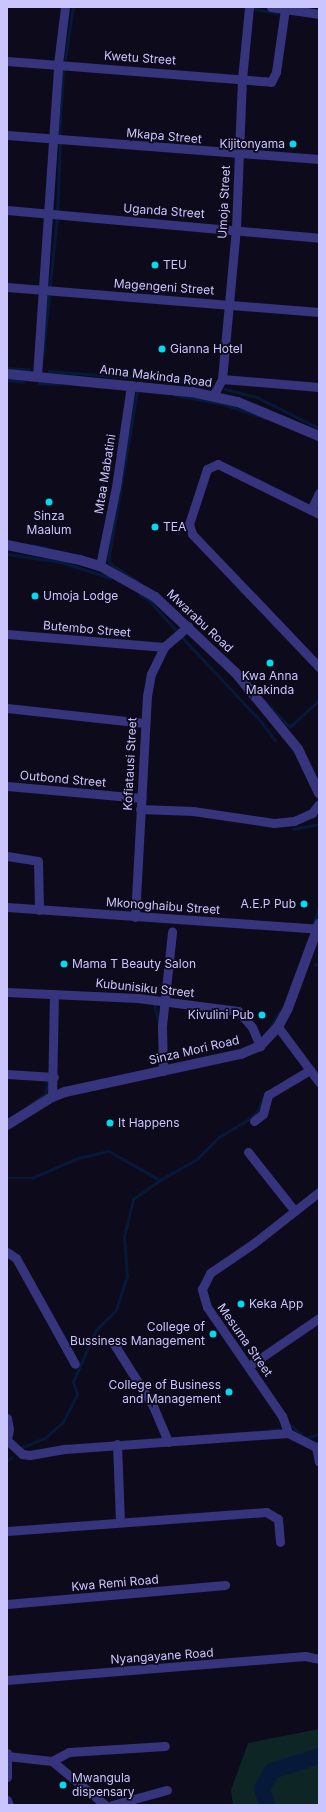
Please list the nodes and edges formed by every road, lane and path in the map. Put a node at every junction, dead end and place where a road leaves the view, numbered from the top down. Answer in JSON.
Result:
{"nodes":[{"id":1,"x":65,"y":7,"type":"edge"},
{"id":2,"x":249,"y":7,"type":"edge"},
{"id":3,"x":271,"y":7,"type":"edge"},
{"id":4,"x":285,"y":9,"type":"junction"},
{"id":5,"x":319,"y":14,"type":"edge"},
{"id":6,"x":7,"y":61,"type":"edge"},
{"id":7,"x":58,"y":64,"type":"junction"},
{"id":8,"x":242,"y":79,"type":"junction"},
{"id":9,"x":7,"y":135,"type":"edge"},
{"id":10,"x":53,"y":139,"type":"junction"},
{"id":11,"x":239,"y":154,"type":"junction"},
{"id":12,"x":319,"y":159,"type":"edge"},
{"id":13,"x":7,"y":210,"type":"edge"},
{"id":14,"x":48,"y":214,"type":"junction"},
{"id":15,"x":236,"y":228,"type":"junction"},
{"id":16,"x":319,"y":238,"type":"edge"},
{"id":17,"x":7,"y":287,"type":"edge"},
{"id":18,"x":43,"y":291,"type":"junction"},
{"id":19,"x":228,"y":303,"type":"junction"},
{"id":20,"x":319,"y":312,"type":"edge"},
{"id":21,"x":7,"y":374,"type":"edge"},
{"id":22,"x":37,"y":376,"type":"junction"},
{"id":23,"x":222,"y":379,"type":"junction"},
{"id":24,"x":131,"y":386,"type":"junction"},
{"id":25,"x":319,"y":387,"type":"edge"},
{"id":26,"x":213,"y":396,"type":"junction"},
{"id":27,"x":319,"y":436,"type":"edge"},
{"id":28,"x":319,"y":493,"type":"edge"},
{"id":29,"x":315,"y":512,"type":"edge"},
{"id":30,"x":7,"y":545,"type":"edge"},
{"id":31,"x":100,"y":566,"type":"junction"},
{"id":32,"x":188,"y":626,"type":"junction"},
{"id":33,"x":7,"y":634,"type":"edge"},
{"id":34,"x":164,"y":647,"type":"junction"},
{"id":35,"x":319,"y":667,"type":"edge"},
{"id":36,"x":7,"y":708,"type":"edge"},
{"id":37,"x":144,"y":723,"type":"junction"},
{"id":38,"x":7,"y":786,"type":"edge"},
{"id":39,"x":319,"y":793,"type":"edge"},
{"id":40,"x":140,"y":798,"type":"junction"},
{"id":41,"x":319,"y":804,"type":"edge"},
{"id":42,"x":140,"y":809,"type":"junction"},
{"id":43,"x":7,"y":856,"type":"edge"},
{"id":44,"x":7,"y":907,"type":"edge"},
{"id":45,"x":38,"y":910,"type":"junction"},
{"id":46,"x":135,"y":917,"type":"junction"},
{"id":47,"x":318,"y":926,"type":"edge"},
{"id":48,"x":172,"y":932,"type":"dead end"},
{"id":49,"x":7,"y":992,"type":"edge"},
{"id":50,"x":54,"y":994,"type":"junction"},
{"id":51,"x":163,"y":1001,"type":"junction"},
{"id":52,"x":278,"y":1028,"type":"junction"},
{"id":53,"x":260,"y":1046,"type":"junction"},
{"id":54,"x":310,"y":1070,"type":"junction"},
{"id":55,"x":163,"y":1071,"type":"junction"},
{"id":56,"x":7,"y":1074,"type":"edge"},
{"id":57,"x":54,"y":1077,"type":"junction"},
{"id":58,"x":319,"y":1082,"type":"edge"},
{"id":59,"x":52,"y":1097,"type":"junction"},
{"id":60,"x":254,"y":1122,"type":"dead end"},
{"id":61,"x":7,"y":1125,"type":"edge"},
{"id":62,"x":248,"y":1152,"type":"dead end"},
{"id":63,"x":319,"y":1192,"type":"edge"},
{"id":64,"x":294,"y":1210,"type":"junction"},
{"id":65,"x":7,"y":1252,"type":"edge"},
{"id":66,"x":319,"y":1318,"type":"edge"},
{"id":67,"x":112,"y":1341,"type":"dead end"},
{"id":68,"x":75,"y":1364,"type":"dead end"},
{"id":69,"x":249,"y":1366,"type":"junction"},
{"id":70,"x":7,"y":1418,"type":"edge"},
{"id":71,"x":288,"y":1433,"type":"junction"},
{"id":72,"x":7,"y":1439,"type":"edge"},
{"id":73,"x":168,"y":1442,"type":"junction"},
{"id":74,"x":117,"y":1444,"type":"junction"},
{"id":75,"x":317,"y":1446,"type":"edge"},
{"id":76,"x":319,"y":1462,"type":"edge"},
{"id":77,"x":120,"y":1522,"type":"junction"},
{"id":78,"x":7,"y":1531,"type":"edge"},
{"id":79,"x":280,"y":1542,"type":"dead end"},
{"id":80,"x":225,"y":1585,"type":"dead end"},
{"id":81,"x":7,"y":1604,"type":"edge"},
{"id":82,"x":319,"y":1659,"type":"edge"},
{"id":83,"x":7,"y":1680,"type":"edge"},
{"id":84,"x":165,"y":1746,"type":"dead end"},
{"id":85,"x":7,"y":1754,"type":"edge"},
{"id":86,"x":52,"y":1761,"type":"junction"},
{"id":87,"x":7,"y":1777,"type":"edge"},
{"id":88,"x":167,"y":1790,"type":"dead end"},
{"id":89,"x":7,"y":1800,"type":"edge"},
{"id":90,"x":10,"y":1805,"type":"edge"},
{"id":91,"x":105,"y":1805,"type":"edge"},
{"id":92,"x":112,"y":1805,"type":"edge"}],
"edges":[{"from":1,"to":7,"type":"street"},
{"from":2,"to":8,"type":"street","name":"Umoja Street"},
{"from":3,"to":4,"type":"street"},
{"from":4,"to":5,"type":"street"},
{"from":4,"to":8,"type":"street","name":"Kwetu Street"},
{"from":6,"to":7,"type":"street","name":"Kwetu Street"},
{"from":7,"to":8,"type":"street","name":"Kwetu Street"},
{"from":7,"to":10,"type":"street"},
{"from":8,"to":11,"type":"street","name":"Umoja Street"},
{"from":9,"to":10,"type":"street","name":"Mkapa Street"},
{"from":10,"to":11,"type":"street","name":"Mkapa Street"},
{"from":10,"to":14,"type":"street"},
{"from":11,"to":12,"type":"street","name":"Mkapa Street"},
{"from":11,"to":15,"type":"street","name":"Umoja Street"},
{"from":13,"to":14,"type":"street","name":"Uganda Street"},
{"from":14,"to":15,"type":"street","name":"Uganda Street"},
{"from":14,"to":18,"type":"street"},
{"from":15,"to":16,"type":"street","name":"Uganda Street"},
{"from":15,"to":19,"type":"street","name":"Umoja Street"},
{"from":17,"to":18,"type":"street","name":"Magengeni Street"},
{"from":18,"to":19,"type":"street","name":"Magengeni Street"},
{"from":18,"to":22,"type":"street"},
{"from":19,"to":20,"type":"street","name":"Magengeni Street"},
{"from":19,"to":23,"type":"street","name":"Umoja Street"},
{"from":21,"to":22,"type":"street","name":"Anna Makinda Road"},
{"from":22,"to":24,"type":"street","name":"Anna Makinda Road"},
{"from":23,"to":25,"type":"street"},
{"from":23,"to":26,"type":"street","name":"Umoja Street"},
{"from":24,"to":26,"type":"street","name":"Anna Makinda Road"},
{"from":24,"to":31,"type":"street","name":"Mtaa Mabatini"},
{"from":26,"to":27,"type":"street","name":"Anna Makinda Road"},
{"from":28,"to":29,"type":"street"},
{"from":29,"to":35,"type":"street"},
{"from":30,"to":31,"type":"street","name":"Mwarabu Road"},
{"from":31,"to":32,"type":"street","name":"Mwarabu Road"},
{"from":32,"to":34,"type":"street","name":"Kofiatausi Street"},
{"from":32,"to":39,"type":"street","name":"Mwarabu Road"},
{"from":33,"to":34,"type":"street","name":"Butembo Street"},
{"from":34,"to":37,"type":"street","name":"Kofiatausi Street"},
{"from":36,"to":37,"type":"street"},
{"from":37,"to":40,"type":"street","name":"Kofiatausi Street"},
{"from":38,"to":40,"type":"street","name":"Outbond Street"},
{"from":40,"to":42,"type":"street","name":"Kofiatausi Street"},
{"from":41,"to":42,"type":"street"},
{"from":42,"to":46,"type":"street","name":"Kofiatausi Street"},
{"from":43,"to":45,"type":"street"},
{"from":44,"to":45,"type":"street","name":"Mkonoghaibu Street"},
{"from":45,"to":46,"type":"street","name":"Mkonoghaibu Street"},
{"from":46,"to":47,"type":"street","name":"Mkonoghaibu Street"},
{"from":47,"to":52,"type":"street","name":"Sinza Mori Road"},
{"from":48,"to":51,"type":"street"},
{"from":49,"to":50,"type":"street","name":"Kubunisiku Street"},
{"from":50,"to":51,"type":"street","name":"Kubunisiku Street"},
{"from":50,"to":57,"type":"street"},
{"from":51,"to":53,"type":"street","name":"Kubunisiku Street"},
{"from":51,"to":55,"type":"street"},
{"from":52,"to":53,"type":"street","name":"Sinza Mori Road"},
{"from":52,"to":54,"type":"street"},
{"from":53,"to":55,"type":"street","name":"Sinza Mori Road"},
{"from":54,"to":58,"type":"street"},
{"from":54,"to":60,"type":"street"},
{"from":55,"to":59,"type":"street","name":"Sinza Mori Road"},
{"from":56,"to":57,"type":"street"},
{"from":57,"to":59,"type":"street"},
{"from":59,"to":61,"type":"street","name":"Sinza Mori Road"},
{"from":62,"to":64,"type":"street"},
{"from":63,"to":64,"type":"street","name":"Mesuma Street"},
{"from":64,"to":69,"type":"street","name":"Mesuma Street"},
{"from":65,"to":68,"type":"street"},
{"from":66,"to":69,"type":"street"},
{"from":67,"to":73,"type":"street"},
{"from":69,"to":71,"type":"street","name":"Mesuma Street"},
{"from":70,"to":72,"type":"street"},
{"from":71,"to":73,"type":"street"},
{"from":71,"to":75,"type":"street"},
{"from":72,"to":74,"type":"street"},
{"from":73,"to":74,"type":"street"},
{"from":74,"to":77,"type":"street"},
{"from":75,"to":76,"type":"street"},
{"from":77,"to":78,"type":"street"},
{"from":77,"to":79,"type":"street"},
{"from":80,"to":81,"type":"street","name":"Kwa Remi Road"},
{"from":82,"to":83,"type":"street","name":"Nyangayane Road"},
{"from":84,"to":86,"type":"street"},
{"from":85,"to":86,"type":"street"},
{"from":85,"to":87,"type":"street"},
{"from":86,"to":91,"type":"street"},
{"from":88,"to":92,"type":"street"},
{"from":89,"to":90,"type":"street"}]}
